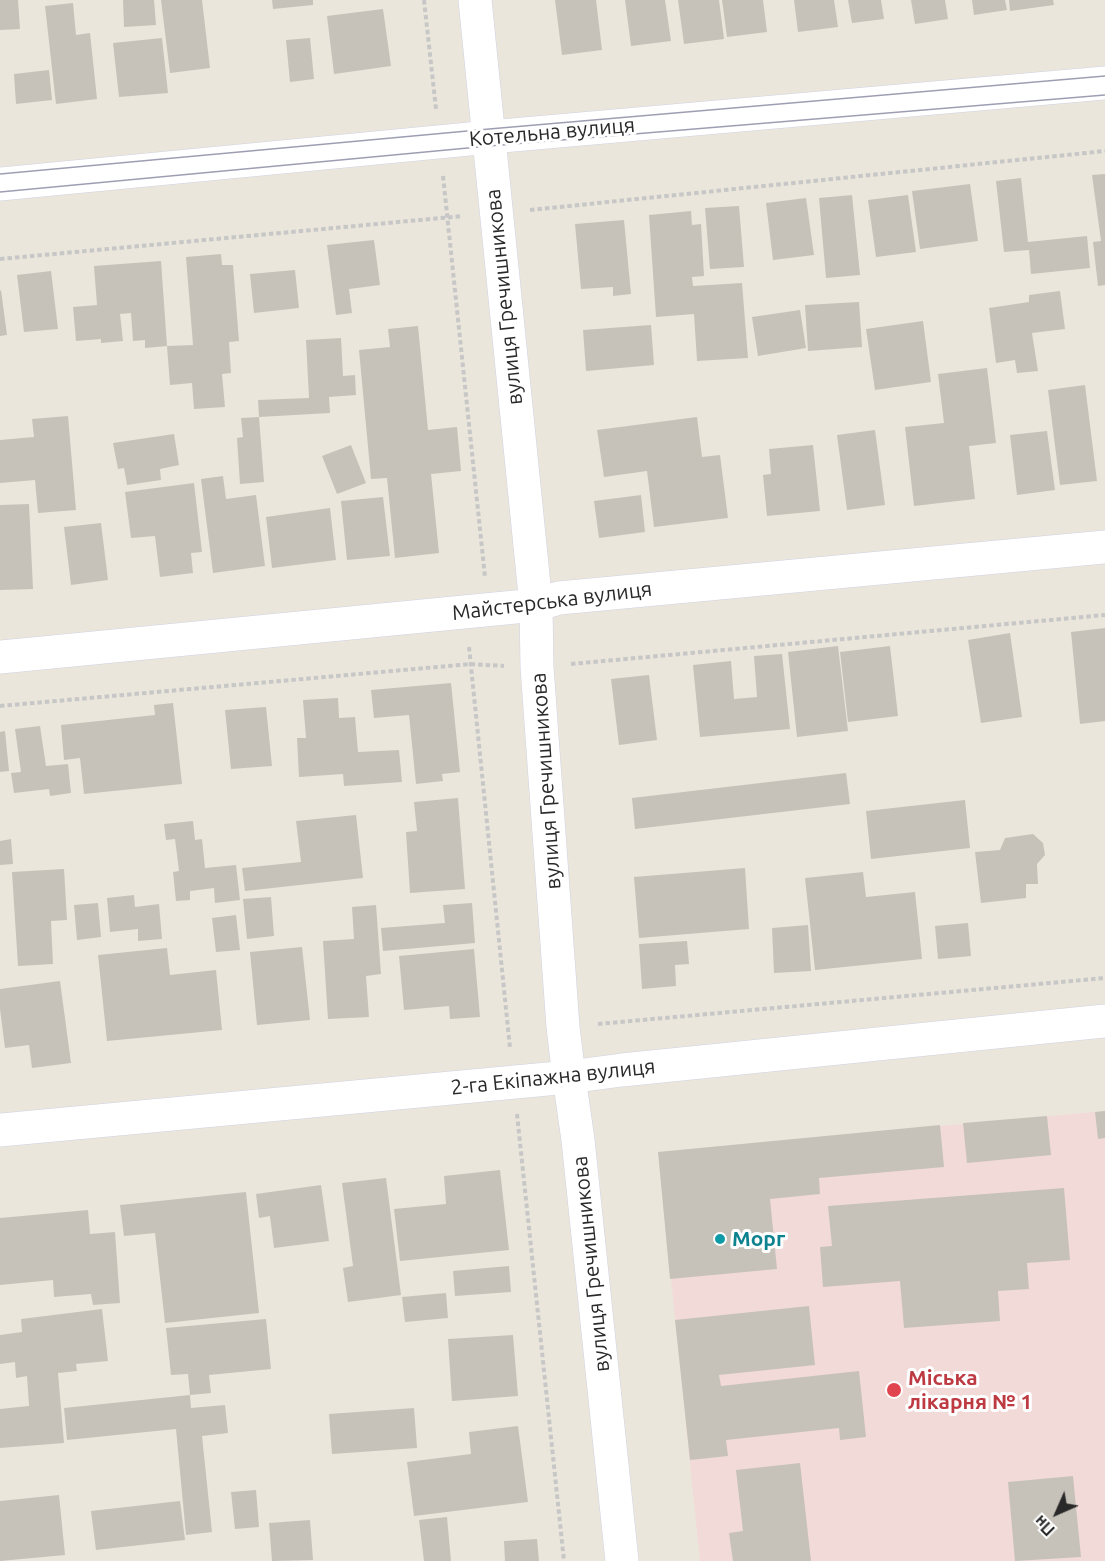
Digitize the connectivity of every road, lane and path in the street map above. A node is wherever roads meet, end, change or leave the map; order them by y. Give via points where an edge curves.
1 (424, 0) edge
2 (475, 0) edge
3 (1105, 83) edge
4 (490, 137) junction
5 (438, 142) junction
6 (1105, 151) edge
7 (0, 184) edge
8 (496, 213) junction
9 (447, 218) junction
10 (0, 259) edge
11 (1105, 547) edge
12 (536, 605) junction
13 (465, 612) junction
14 (0, 657) edge
15 (1105, 978) edge
16 (1105, 1020) edge
17 (596, 1024) dead end
18 (510, 1051) dead end
19 (569, 1077) junction
20 (516, 1112) dead end
21 (0, 1130) edge
22 (564, 1561) edge
23 (622, 1561) edge

1 - 5 path
2 - 4 street, вулиця Гречишникова
3 - 4 street, Котельна вулиця
4 - 5 street, Котельна вулиця
4 - 8 street, вулиця Гречишникова
5 - 7 street, Котельна вулиця
5 - 9 path
6 - 8 path
8 - 9 path
8 - 12 street, вулиця Гречишникова
9 - 10 path
9 - 13 path via 486,588 464,590
11 - 12 street, Майстерська вулиця via 559,598
12 - 13 street, Майстерська вулиця
12 - 19 street, вулиця Гречишникова via 538,679
13 - 14 street, Майстерська вулиця
13 - 18 path
15 - 17 path
16 - 19 street, 2-га Екіпажна вулиця
19 - 21 street, 2-га Екіпажна вулиця
19 - 23 street, вулиця Гречишникова
20 - 22 path

